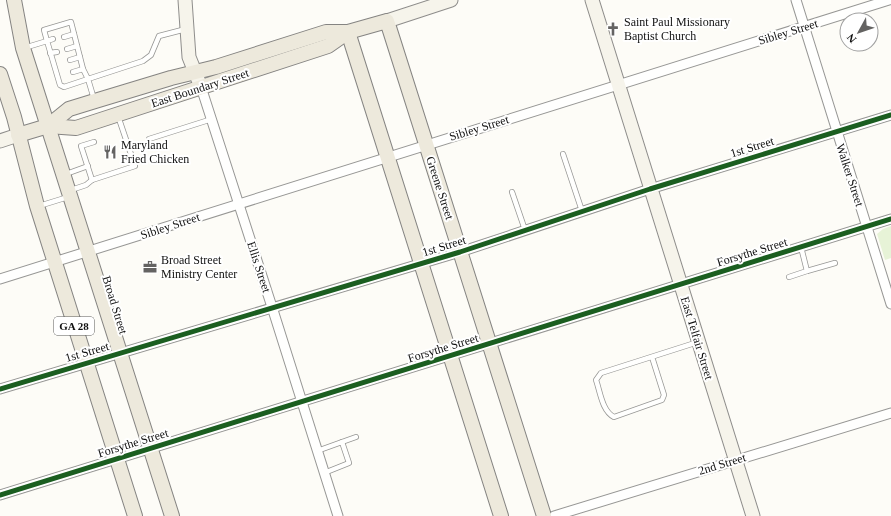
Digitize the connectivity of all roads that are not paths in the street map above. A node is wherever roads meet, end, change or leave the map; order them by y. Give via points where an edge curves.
1 (14, 0) edge
2 (185, 0) edge
3 (451, 0) edge
4 (592, 0) edge
5 (796, 0) edge
6 (889, 0) edge
7 (387, 21) junction
8 (805, 27) junction
9 (186, 29) junction
10 (348, 32) junction
11 (74, 34) junction
12 (64, 37) dead end
13 (53, 39) dead end
14 (47, 42) junction
15 (77, 46) junction
16 (22, 48) junction
17 (67, 49) dead end
18 (57, 52) dead end
19 (50, 53) junction
20 (80, 57) junction
21 (70, 60) dead end
22 (59, 63) dead end
23 (54, 65) junction
24 (83, 69) junction
25 (73, 72) dead end
26 (195, 72) junction
27 (0, 74) edge
28 (63, 75) dead end
29 (57, 76) junction
30 (88, 79) junction
31 (618, 85) junction
32 (200, 87) junction
33 (95, 101) junction
34 (118, 115) junction
35 (891, 115) edge
36 (212, 119) junction
37 (48, 126) junction
38 (836, 132) junction
39 (18, 136) junction
40 (149, 139) dead end
41 (0, 141) edge
42 (94, 142) dead end
43 (426, 145) junction
44 (563, 154) dead end
45 (388, 157) junction
46 (88, 166) junction
47 (64, 174) junction
48 (92, 180) junction
49 (650, 189) junction
50 (512, 192) dead end
51 (70, 193) junction
52 (239, 203) junction
53 (37, 206) junction
54 (582, 211) junction
55 (891, 219) edge
56 (868, 227) junction
57 (525, 230) junction
58 (801, 248) junction
59 (88, 252) junction
60 (460, 252) junction
61 (54, 262) junction
62 (421, 263) junction
63 (835, 263) dead end
64 (808, 271) junction
65 (789, 277) dead end
66 (0, 279) edge
67 (680, 284) junction
68 (891, 304) edge
69 (272, 307) junction
70 (698, 342) junction
71 (489, 344) junction
72 (119, 353) junction
73 (452, 356) junction
74 (652, 357) junction
75 (86, 363) junction
76 (0, 389) edge
77 (302, 401) junction
78 (891, 413) edge
79 (356, 437) dead end
80 (342, 442) junction
81 (150, 448) junction
82 (317, 451) junction
83 (117, 458) junction
84 (735, 461) junction
85 (324, 473) junction
86 (0, 495) edge
87 (135, 516) edge
88 (172, 516) edge
89 (338, 516) edge
90 (502, 516) edge
91 (544, 516) edge
92 (554, 516) edge
93 (753, 516) edge

1 - 16 main road, Broad Street / GA 28
2 - 9 street
3 - 7 street, East Boundary Street
4 - 31 street, East Telfair Street
5 - 8 street, Walker Street
6 - 8 street, Sibley Street
7 - 10 main road, East Boundary Street
7 - 43 main road, Greene Street
8 - 31 street, Sibley Street
8 - 38 street, Walker Street
9 - 26 street via 189,57
9 - 30 lane via 159,36 151,55 144,61
10 - 26 main road, East Boundary Street via 326,32
10 - 32 main road, East Boundary Street via 328,46
10 - 45 main road
11 - 12 lane
11 - 14 lane via 71,22 44,30
11 - 15 lane
13 - 14 lane
14 - 16 lane
14 - 19 lane
15 - 17 lane
15 - 20 lane
16 - 37 main road, Broad Street / GA 28
18 - 19 lane
19 - 23 lane
20 - 21 lane
20 - 24 lane
22 - 23 lane
23 - 29 lane
24 - 25 lane
24 - 30 lane
26 - 32 street
26 - 33 main road, East Boundary Street
27 - 39 main road, GA 28
28 - 29 lane
29 - 30 lane via 60,85 64,87
30 - 33 lane
31 - 43 street, Sibley Street
31 - 49 street, East Telfair Street
32 - 34 main road, East Boundary Street
32 - 36 street, Ellis Street
33 - 37 main road, East Boundary Street via 69,109
34 - 37 main road, East Boundary Street via 76,128
34 - 48 lane via 135,166
35 - 38 street, 1st Street
36 - 40 lane
36 - 52 street, Ellis Street
37 - 39 main road, East Boundary Street
37 - 47 main road, Broad Street / GA 28
38 - 49 street, 1st Street
38 - 56 street, Walker Street
39 - 41 street, East Boundary Street
39 - 53 main road, GA 28
42 - 46 lane via 81,146
43 - 45 street, Sibley Street
43 - 60 main road, Greene Street
44 - 54 lane
45 - 52 street, Sibley Street
45 - 62 main road
46 - 47 lane
46 - 48 lane
47 - 51 main road, Broad Street / GA 28
48 - 51 lane
49 - 54 street, 1st Street
49 - 67 street, East Telfair Street
50 - 57 lane
51 - 53 lane
51 - 59 main road, Broad Street / GA 28
52 - 59 street, Sibley Street
52 - 69 street, Ellis Street
53 - 61 main road, GA 28
54 - 57 street, 1st Street
55 - 56 street, Forsythe Street
56 - 58 street, Forsythe Street
56 - 68 street, Walker Street
57 - 60 street, 1st Street
58 - 64 lane
58 - 67 street, Forsythe Street
59 - 61 street, Sibley Street
59 - 72 main road, Broad Street / GA 28
60 - 62 street, 1st Street
60 - 71 main road, Greene Street
61 - 66 street, Sibley Street
61 - 75 main road, GA 28
62 - 69 street, 1st Street
62 - 73 main road
63 - 64 lane
64 - 65 lane
67 - 70 street, East Telfair Street
67 - 71 street, Forsythe Street
69 - 72 street, 1st Street
69 - 77 street, Ellis Street
70 - 74 lane
70 - 84 street, East Telfair Street
71 - 73 street, Forsythe Street
71 - 91 main road, Greene Street
72 - 75 street, 1st Street
72 - 81 main road, Broad Street / GA 28
73 - 77 street, Forsythe Street
73 - 90 main road
74 - 74 lane via 598,375 596,380 610,415 614,417 662,400 664,395
75 - 76 street, 1st Street
75 - 83 main road, GA 28
77 - 81 street, Forsythe Street
77 - 82 street, Ellis Street
78 - 84 street, 2nd Street
79 - 80 lane
80 - 82 lane
80 - 85 lane via 349,464
81 - 83 street, Forsythe Street
81 - 88 main road, Broad Street / GA 28
82 - 85 street, Ellis Street
83 - 86 street, Forsythe Street
83 - 87 main road, GA 28
84 - 92 street, 2nd Street
84 - 93 street, East Telfair Street
85 - 89 street, Ellis Street

